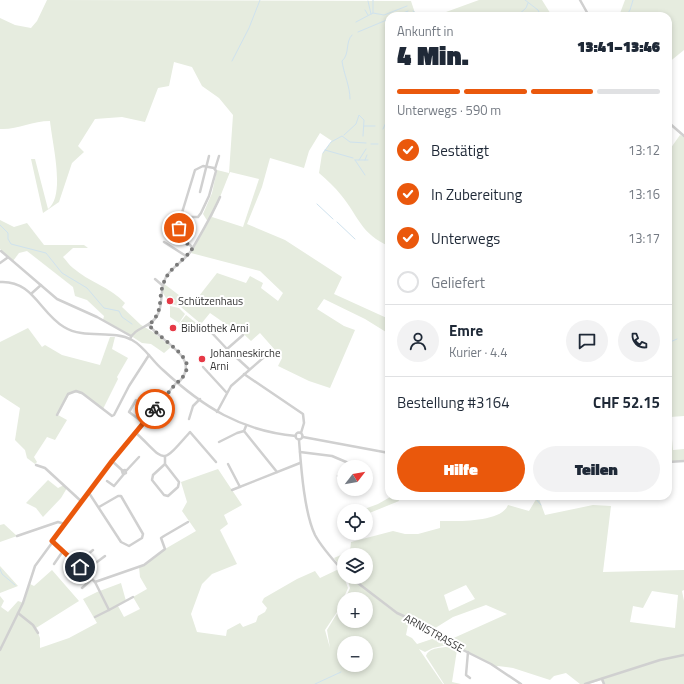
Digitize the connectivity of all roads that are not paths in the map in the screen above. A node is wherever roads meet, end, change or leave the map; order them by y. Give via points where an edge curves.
1 (580, 0) edge
2 (587, 12) edge
3 (672, 126) edge
4 (684, 136) edge
5 (209, 156) dead end
6 (219, 156) dead end
7 (207, 166) junction
8 (215, 169) junction
9 (200, 192) dead end
10 (220, 197) dead end
11 (182, 219) junction
12 (164, 242) dead end
13 (192, 247) junction
14 (1, 251) dead end
15 (186, 256) junction
16 (7, 258) junction
17 (0, 262) edge
18 (154, 279) dead end
19 (0, 282) edge
20 (40, 285) junction
21 (162, 285) junction
22 (32, 293) junction
23 (149, 325) junction
24 (211, 332) dead end
25 (243, 335) dead end
26 (131, 336) junction
27 (130, 339) junction
28 (227, 349) junction
29 (270, 351) dead end
30 (149, 355) junction
31 (203, 367) dead end
32 (249, 369) junction
33 (244, 374) junction
34 (178, 382) junction
35 (226, 392) junction
36 (200, 399) junction
37 (136, 400) dead end
38 (217, 412) junction
39 (57, 415) dead end
40 (189, 419) dead end
41 (144, 423) junction
42 (246, 426) junction
43 (244, 431) junction
44 (135, 432) junction
45 (301, 433) junction
46 (296, 436) junction
47 (303, 437) junction
48 (299, 440) junction
49 (219, 442) dead end
50 (300, 452) junction
51 (385, 452) edge
52 (140, 457) dead end
53 (165, 457) junction
54 (343, 460) edge
55 (112, 461) junction
56 (684, 461) edge
57 (216, 462) dead end
58 (672, 462) edge
59 (300, 463) junction
60 (165, 464) junction
61 (228, 464) dead end
62 (36, 465) dead end
63 (124, 472) junction
64 (277, 472) junction
65 (107, 481) dead end
66 (240, 487) junction
67 (232, 490) dead end
68 (89, 493) junction
69 (82, 502) junction
70 (99, 506) junction
71 (188, 522) dead end
72 (65, 524) junction
73 (17, 536) dead end
74 (52, 541) junction
75 (93, 550) dead end
76 (63, 551) junction
77 (105, 556) dead end
78 (337, 563) edge
79 (54, 564) dead end
80 (76, 564) junction
81 (80, 567) junction
82 (85, 572) junction
83 (72, 575) dead end
84 (92, 579) junction
85 (95, 582) junction
86 (359, 584) edge
87 (82, 588) dead end
88 (133, 597) dead end
89 (109, 610) junction
90 (18, 613) junction
91 (95, 617) dead end
92 (38, 633) dead end
93 (0, 650) edge
94 (468, 652) junction
95 (684, 655) edge
96 (470, 678) dead end
97 (602, 679) junction
98 (520, 684) edge
99 (585, 684) edge
100 (604, 684) edge

1 - 2 street
3 - 4 street
5 - 7 street
6 - 8 street
7 - 8 street
7 - 9 street
7 - 11 street via 194,171
8 - 11 street via 209,196 200,215
10 - 13 street
11 - 13 street via 179,234
12 - 15 street
13 - 15 street
14 - 16 street
15 - 21 street via 172,268
16 - 17 street
16 - 20 street
18 - 21 street
19 - 22 street via 15,283
20 - 22 street
20 - 26 street via 57,299 90,313
21 - 23 street via 159,312
22 - 27 street via 55,320 70,330 83,334
23 - 26 street
23 - 34 street via 186,361 187,368
24 - 28 street
25 - 28 street
26 - 27 street
27 - 30 street
28 - 32 street
29 - 32 street
30 - 34 street
30 - 39 street via 114,415 76,391 68,394
31 - 35 street
32 - 33 street
33 - 35 street
33 - 45 street via 300,412 304,417
34 - 36 street
34 - 41 street
35 - 38 street
36 - 38 street
36 - 40 street via 193,406
37 - 41 street via 129,412
38 - 42 street
41 - 44 street
42 - 43 street
42 - 46 street via 270,433
43 - 49 street
43 - 64 street
44 - 53 street via 156,454
44 - 55 street
45 - 46 street
45 - 47 street
46 - 48 street
47 - 48 street
47 - 51 street
48 - 50 street
50 - 54 street
50 - 59 street
52 - 63 street
53 - 57 street via 170,455 190,432
53 - 60 street
55 - 63 street
55 - 68 street
56 - 58 street
59 - 64 street
59 - 78 street via 312,528
60 - 60 street via 153,475 152,480 164,495 168,496 180,484
61 - 66 street
62 - 69 street via 45,468
63 - 65 street via 114,486
64 - 66 street
66 - 67 street
68 - 69 street
68 - 70 street
69 - 72 street
70 - 70 street via 121,542 129,546 142,537 120,496
71 - 85 street via 162,538 165,549 148,563
72 - 73 street via 58,522
72 - 74 street
74 - 76 street
74 - 90 street via 33,569
75 - 80 street
76 - 79 street
76 - 80 street
77 - 82 street
80 - 81 street
81 - 82 street
81 - 83 street
82 - 84 street
84 - 85 street
84 - 87 street
85 - 89 street
86 - 94 street, ARNISTRASSE via 397,613
88 - 89 street
89 - 91 street
90 - 92 street via 33,625
90 - 93 street
94 - 96 street via 466,675
94 - 98 street, ARNISTRASSE
95 - 97 street
97 - 99 street
97 - 100 street

